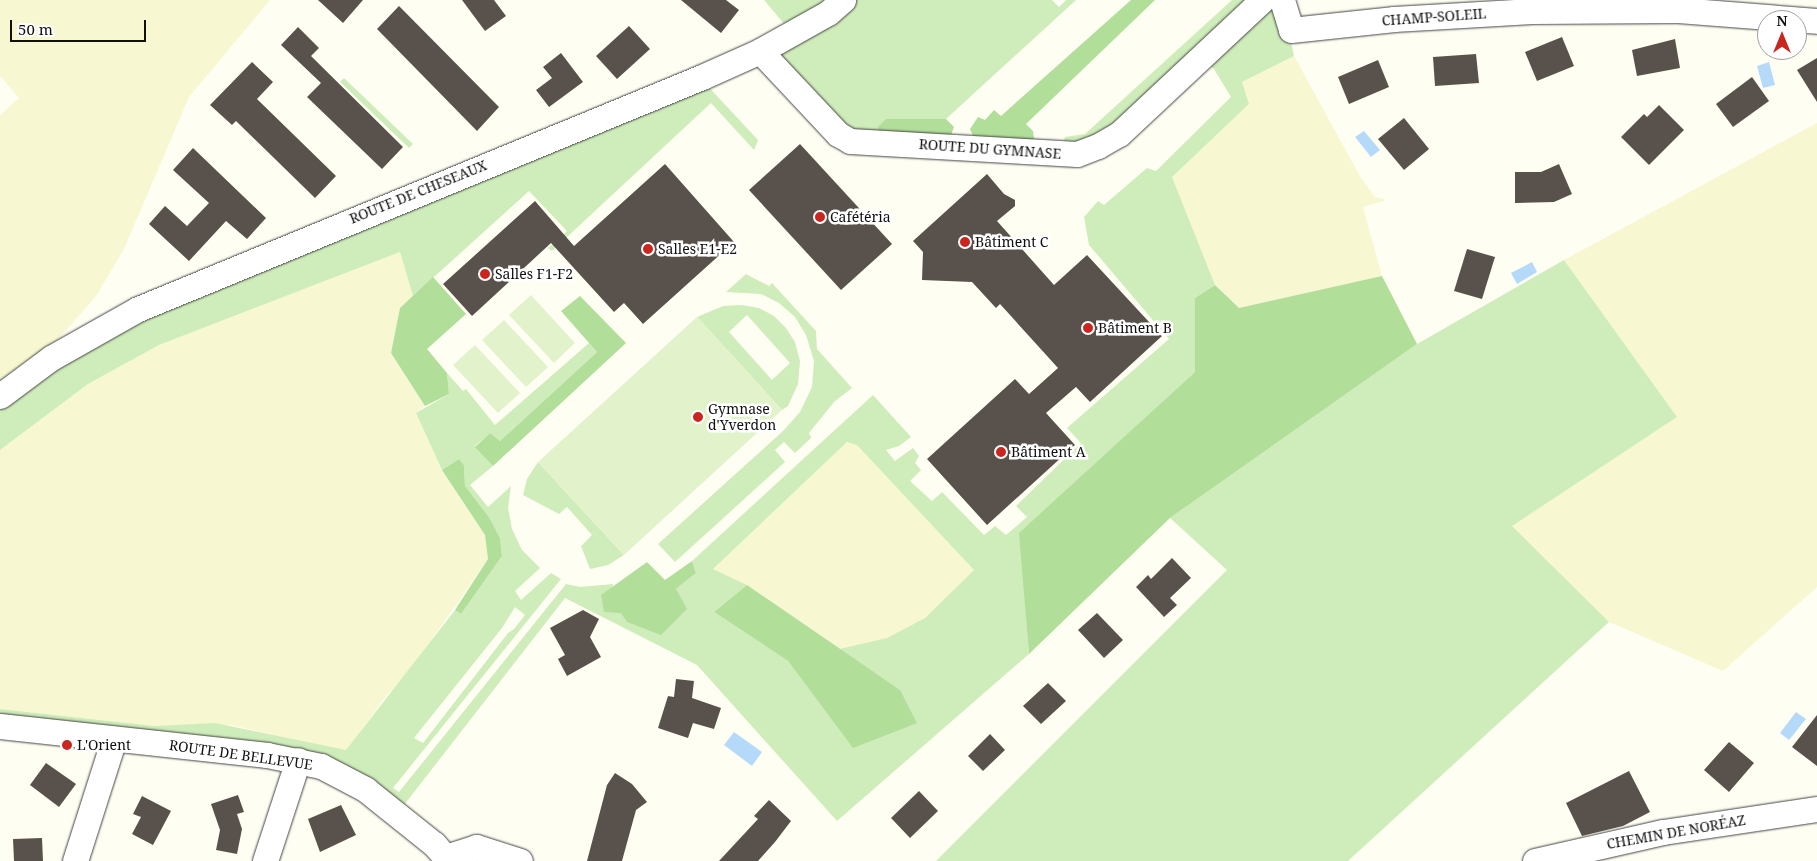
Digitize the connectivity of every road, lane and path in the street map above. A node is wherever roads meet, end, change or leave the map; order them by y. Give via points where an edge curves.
1 (843, 0) edge
2 (1262, 0) edge
3 (1282, 0) edge
4 (1817, 21) edge
5 (760, 51) junction
6 (0, 396) edge
7 (0, 726) edge
8 (114, 739) junction
9 (298, 760) junction
10 (1817, 809) edge
11 (448, 859) edge
12 (76, 861) edge
13 (265, 861) edge
14 (520, 861) edge
15 (1535, 861) edge

1 - 5 street, ROUTE DE CHESEAUX
2 - 5 street, ROUTE DU GYMNASE via 1119,134 1077,154 850,141 838,134
3 - 4 street, CHAMP-SOLEIL via 1292,30 1394,19 1532,11 1678,10
5 - 6 street, ROUTE DE CHESEAUX via 138,309 52,358
7 - 8 street, ROUTE DE BELLEVUE
8 - 9 street, ROUTE DE BELLEVUE
8 - 12 street
9 - 11 street, ROUTE DE BELLEVUE via 321,766 365,788
9 - 13 street
10 - 15 street, CHEMIN DE NORÉAZ via 1663,832
11 - 14 street via 476,847

